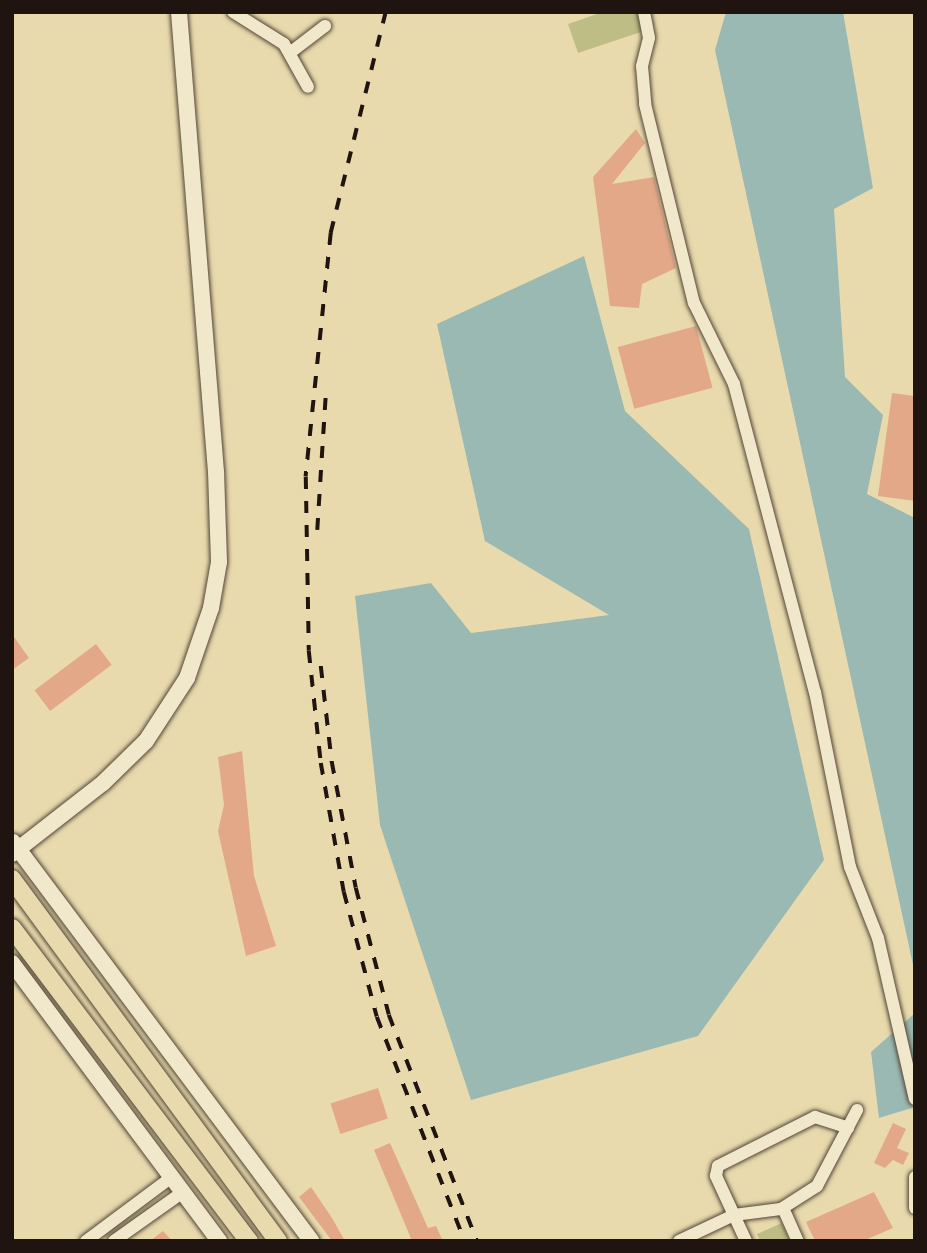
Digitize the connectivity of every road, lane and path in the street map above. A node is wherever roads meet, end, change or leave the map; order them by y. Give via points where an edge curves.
1 (179, 12) edge
2 (233, 12) edge
3 (644, 12) edge
4 (325, 26) dead end
5 (291, 52) junction
6 (309, 87) dead end
7 (14, 848) edge
8 (12, 879) edge
9 (12, 928) edge
10 (12, 963) edge
11 (915, 1099) edge
12 (857, 1110) dead end
13 (848, 1128) junction
14 (173, 1177) junction
15 (915, 1177) edge
16 (184, 1192) junction
17 (783, 1208) junction
18 (915, 1208) edge
19 (734, 1214) junction
20 (86, 1241) edge
21 (114, 1241) edge
22 (219, 1241) edge
23 (249, 1241) edge
24 (278, 1241) edge
25 (311, 1241) edge
26 (679, 1241) edge
27 (746, 1241) edge
28 (798, 1241) edge

1 - 7 street via 216,472 219,562 211,608 200,649 166,716 103,783
2 - 5 street
3 - 11 street via 649,38 642,66 645,104 694,303 734,384 815,692 850,867 878,938
4 - 5 street
5 - 6 street
7 - 25 street
8 - 24 main road
9 - 23 main road
10 - 14 street
12 - 13 street
13 - 17 street via 823,1182
13 - 19 street via 815,1117 721,1163 716,1175
14 - 16 street
14 - 20 street
15 - 18 street
16 - 21 street
16 - 22 street
17 - 19 street
17 - 28 street
19 - 26 street
19 - 27 street

